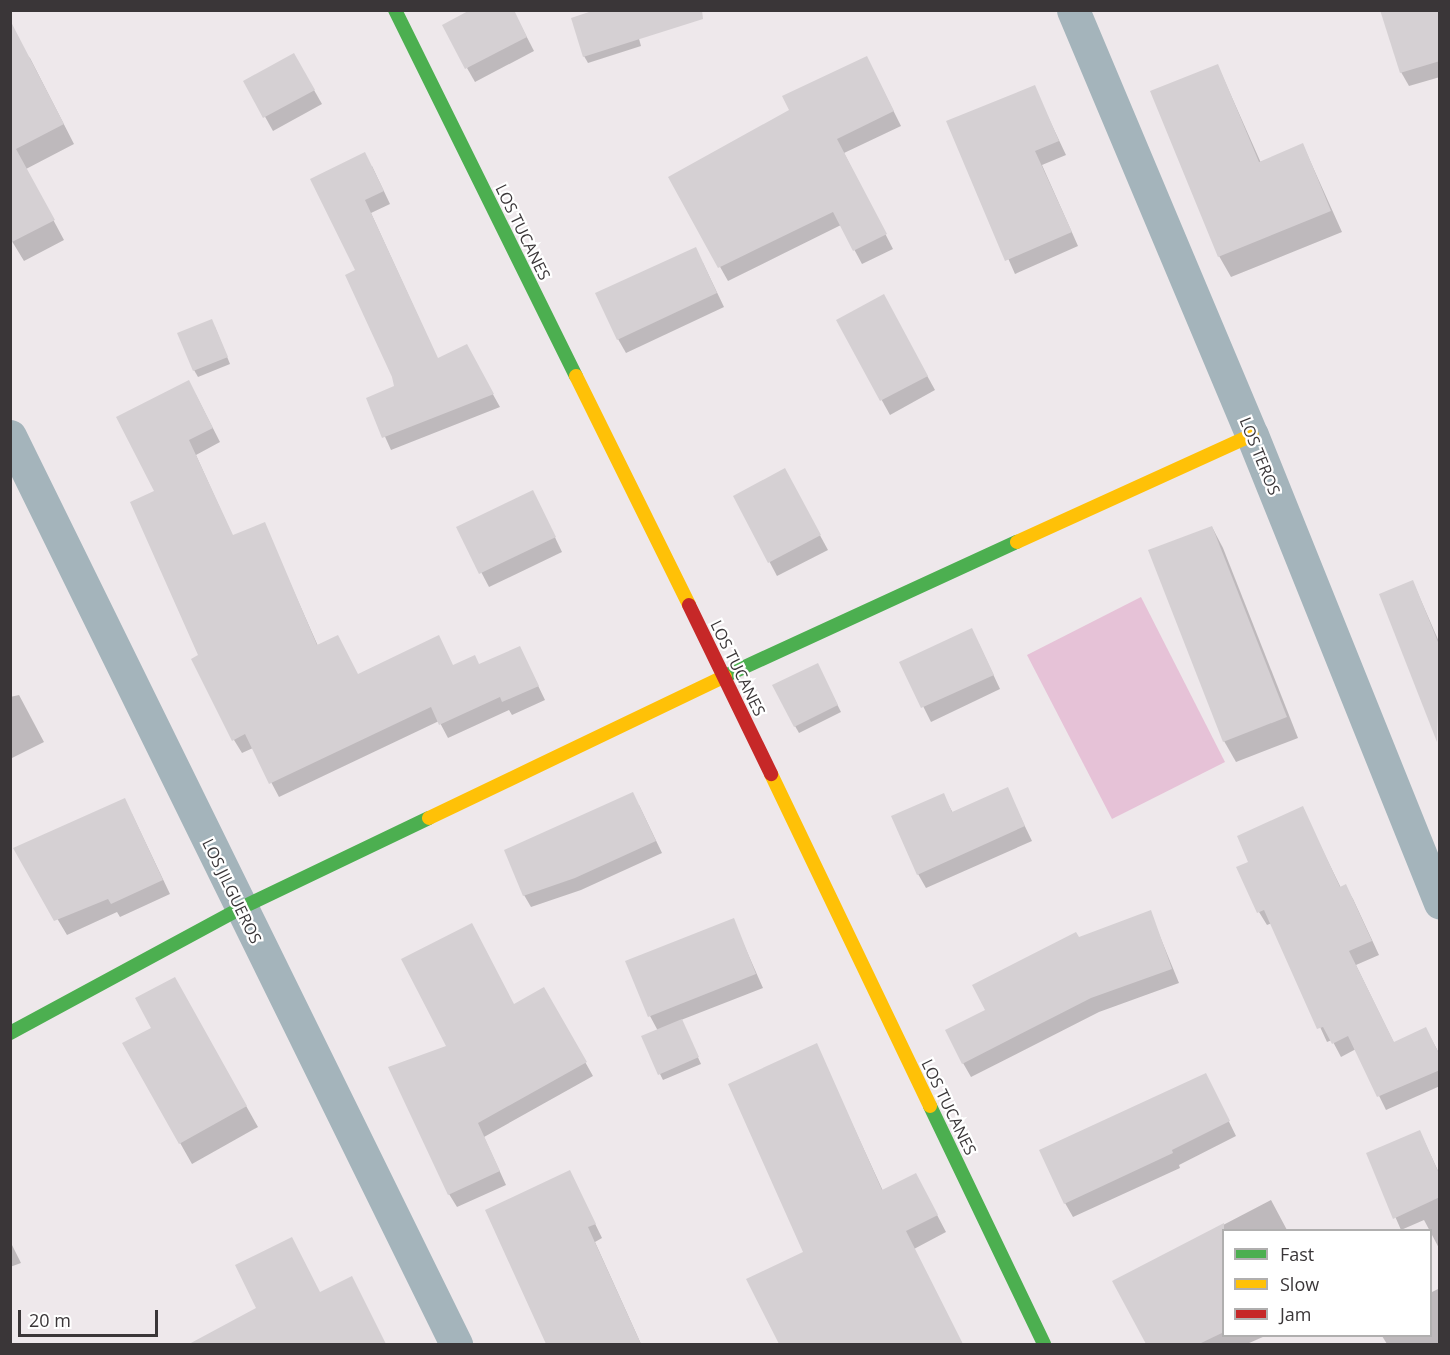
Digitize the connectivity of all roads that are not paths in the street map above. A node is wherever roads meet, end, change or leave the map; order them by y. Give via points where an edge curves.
1 (395, 10) edge
2 (1073, 10) edge
3 (1251, 435) junction
4 (10, 436) edge
5 (724, 676) junction
6 (1440, 903) edge
7 (241, 909) junction
8 (10, 1033) edge
9 (456, 1344) edge
10 (1044, 1344) edge

1 - 5 street, LOS TUCANES
2 - 3 street, LOS TEROS
3 - 5 street
3 - 6 street, LOS TEROS
4 - 7 street, LOS JILGUEROS
5 - 7 street
5 - 10 street, LOS TUCANES
7 - 8 street
7 - 9 street, LOS JILGUEROS

